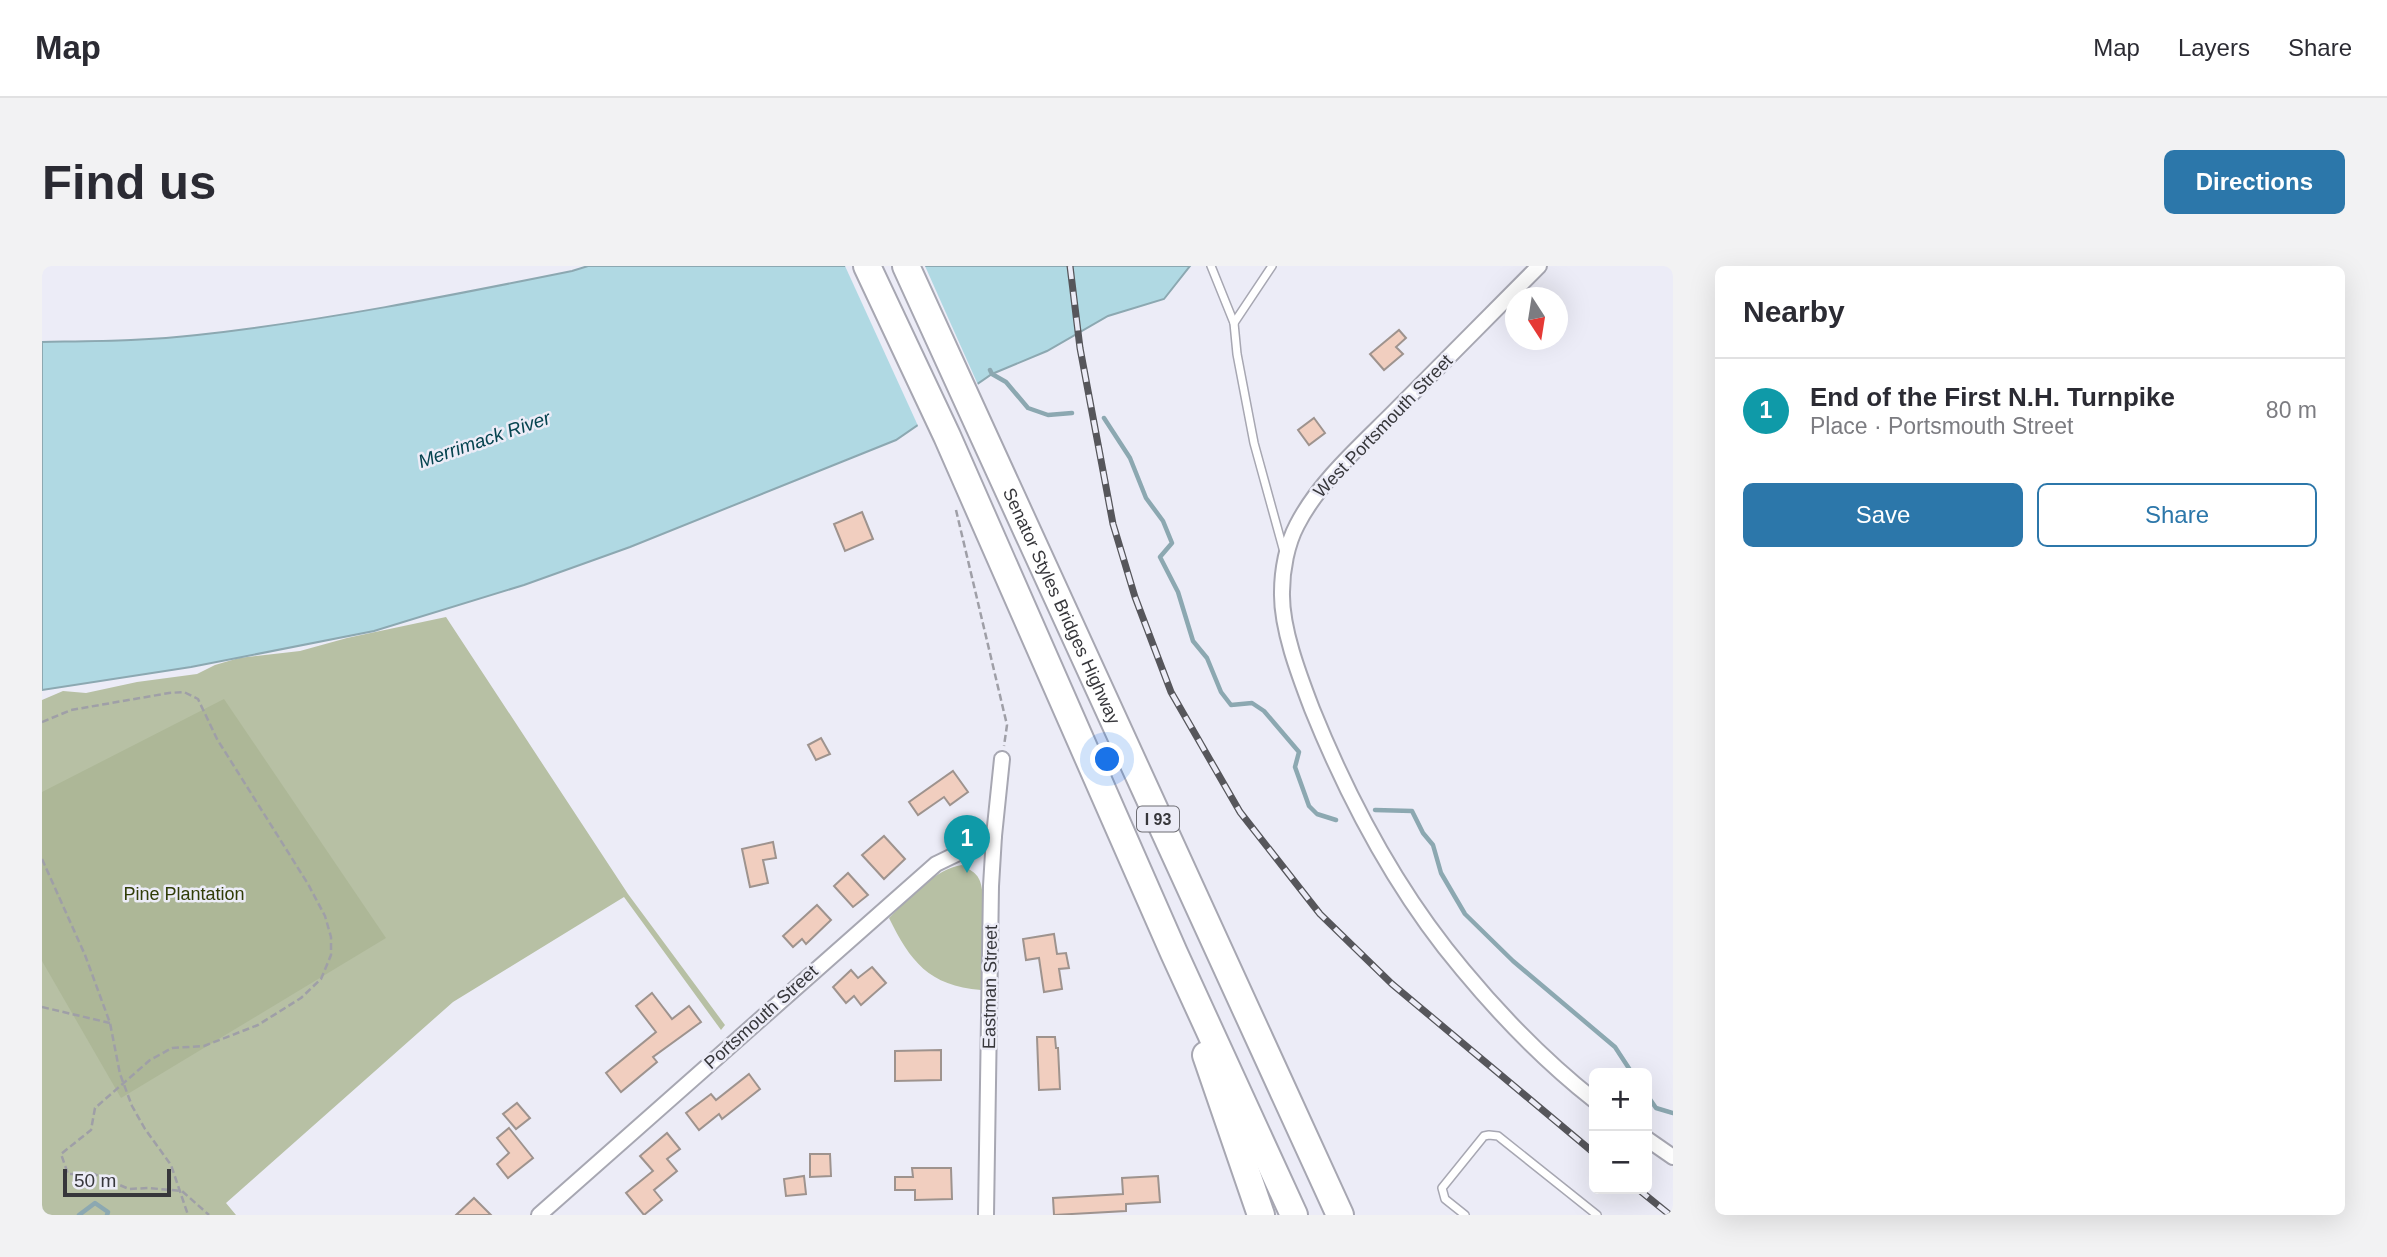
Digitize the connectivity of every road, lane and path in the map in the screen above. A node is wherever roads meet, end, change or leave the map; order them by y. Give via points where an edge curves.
1 (867, 266) edge
2 (906, 266) edge
3 (1211, 266) edge
4 (1272, 266) edge
5 (1539, 266) edge
6 (1234, 323) junction
7 (952, 502) dead end
8 (1286, 559) junction
9 (42, 722) edge
10 (1002, 759) joint
11 (994, 836) junction
12 (42, 859) edge
13 (1174, 953) junction
14 (42, 1007) edge
15 (110, 1023) junction
16 (123, 1084) junction
17 (1589, 1096) edge
18 (1652, 1142) edge
19 (1673, 1157) edge
20 (182, 1191) junction
21 (188, 1215) edge
22 (209, 1215) edge
23 (539, 1215) edge
24 (986, 1215) edge
25 (1261, 1215) edge
26 (1294, 1215) edge
27 (1340, 1215) edge
28 (1465, 1215) edge
29 (1597, 1215) edge

1 - 13 highway, I 93 via 947,436
2 - 27 highway, Senator Styles Bridges Highway / I 93
3 - 6 lane
4 - 6 lane
5 - 8 street, West Portsmouth Street via 1313,498 1295,527
6 - 8 lane via 1255,443
7 - 10 path via 1007,725
8 - 17 street, West Portsmouth Street via 1283,609 1294,659 1330,754 1375,845 1462,969 1530,1044
9 - 16 path via 71,710 169,693 184,692 198,699 217,739 308,884 331,936 331,955 321,979 301,998 258,1026 204,1046 172,1048
10 - 11 street, Eastman Street
11 - 23 street, Portsmouth Street via 936,864
11 - 24 street, Eastman Street
12 - 15 path
13 - 25 highway
13 - 26 highway, I 93
14 - 15 path
15 - 16 path
16 - 20 path
16 - 20 path via 95,1108 91,1130 61,1154 68,1174 94,1174 129,1189
18 - 19 street
20 - 21 path
20 - 22 path
28 - 29 lane via 1445,1199 1442,1188 1489,1135 1498,1136

